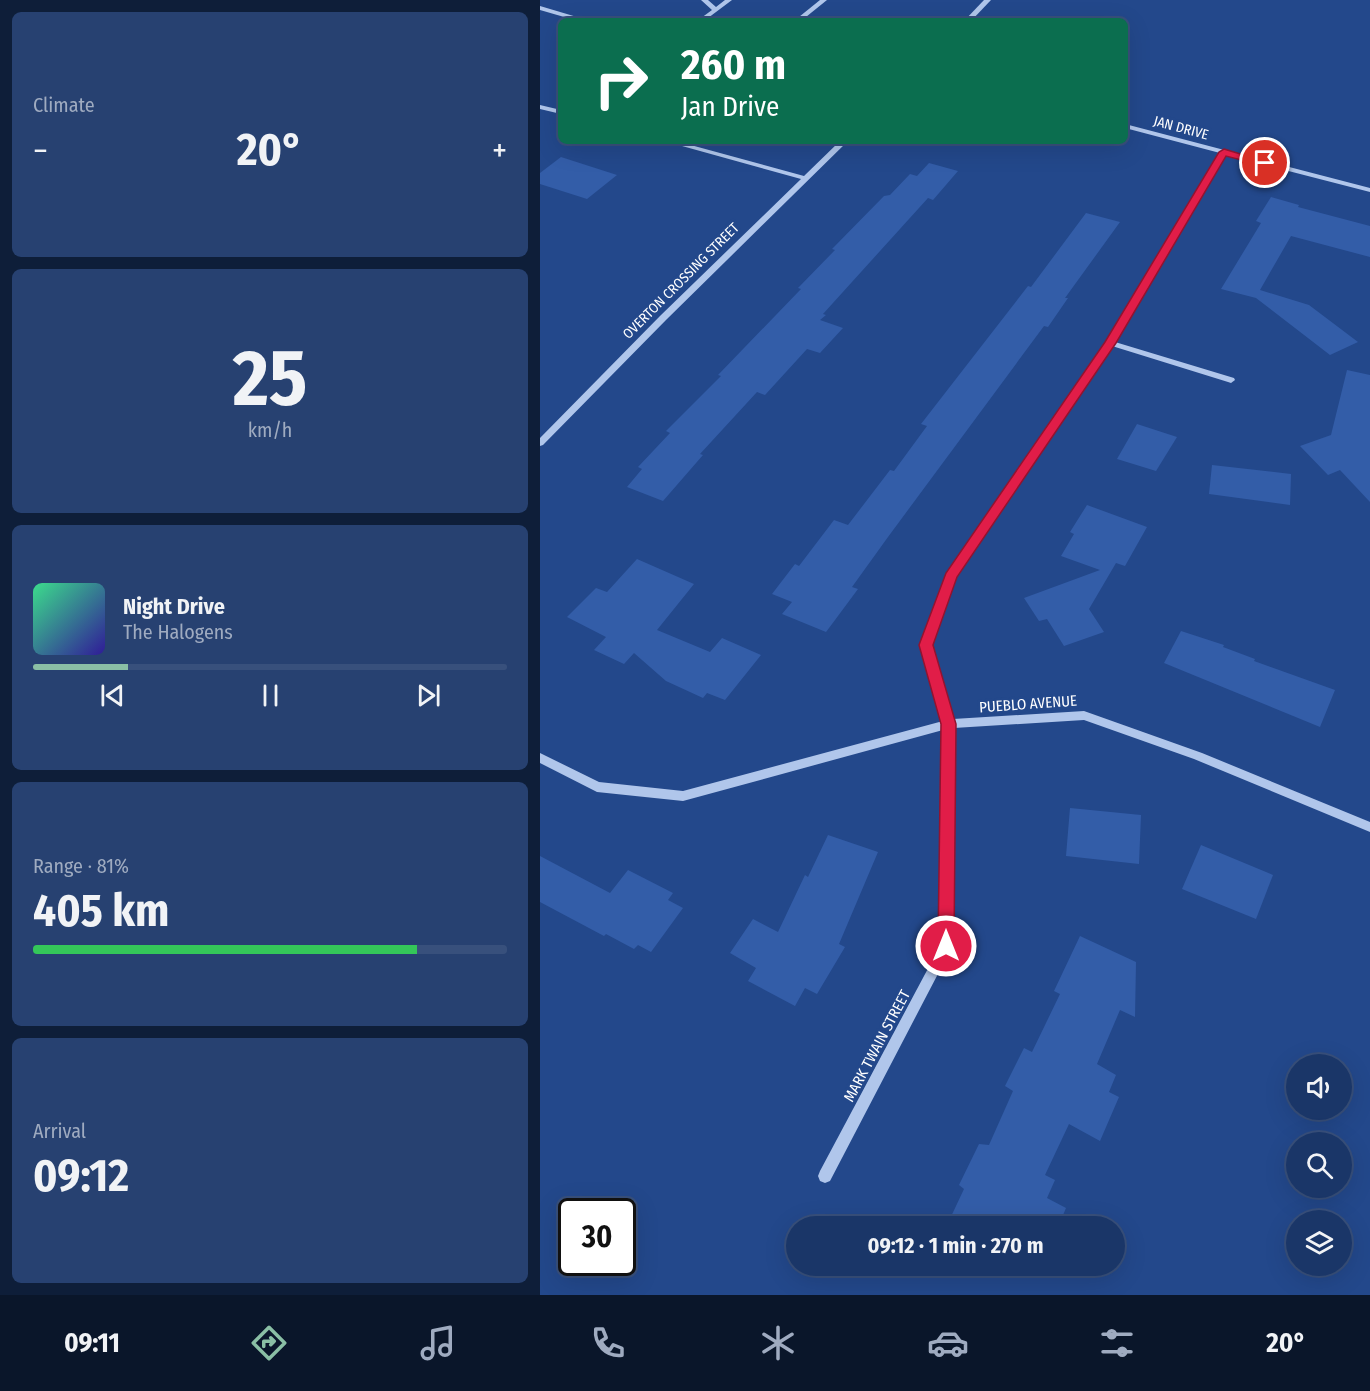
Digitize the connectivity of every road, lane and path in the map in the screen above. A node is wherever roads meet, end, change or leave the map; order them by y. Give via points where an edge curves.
1 (704, 0) edge
2 (729, 0) edge
3 (824, 0) edge
4 (988, 0) edge
5 (540, 8) edge
6 (716, 10) junction
7 (575, 18) edge
8 (704, 18) edge
9 (801, 18) edge
10 (970, 18) edge
11 (540, 106) edge
12 (558, 111) edge
13 (1128, 127) edge
14 (679, 144) edge
15 (841, 144) edge
16 (1224, 152) junction
17 (806, 178) junction
18 (1370, 190) edge
19 (1110, 343) junction
20 (1231, 380) dead end
21 (540, 443) edge
22 (949, 724) junction
23 (540, 758) edge
24 (1370, 827) edge
25 (825, 1176) dead end

1 - 6 street
2 - 6 street
3 - 9 street
4 - 10 street
5 - 7 street
6 - 8 street
11 - 12 street
13 - 16 street, JAN DRIVE
14 - 17 street
15 - 17 street, OVERTON CROSSING STREET
16 - 18 street, JAN DRIVE
16 - 19 street, MARK TWAIN STREET
17 - 21 street, OVERTON CROSSING STREET
19 - 20 street
19 - 22 street, MARK TWAIN STREET via 951,576 926,645
22 - 23 street, PUEBLO AVENUE via 683,796 597,787
22 - 24 street, PUEBLO AVENUE via 1084,715 1198,756
22 - 25 street, MARK TWAIN STREET via 946,946

